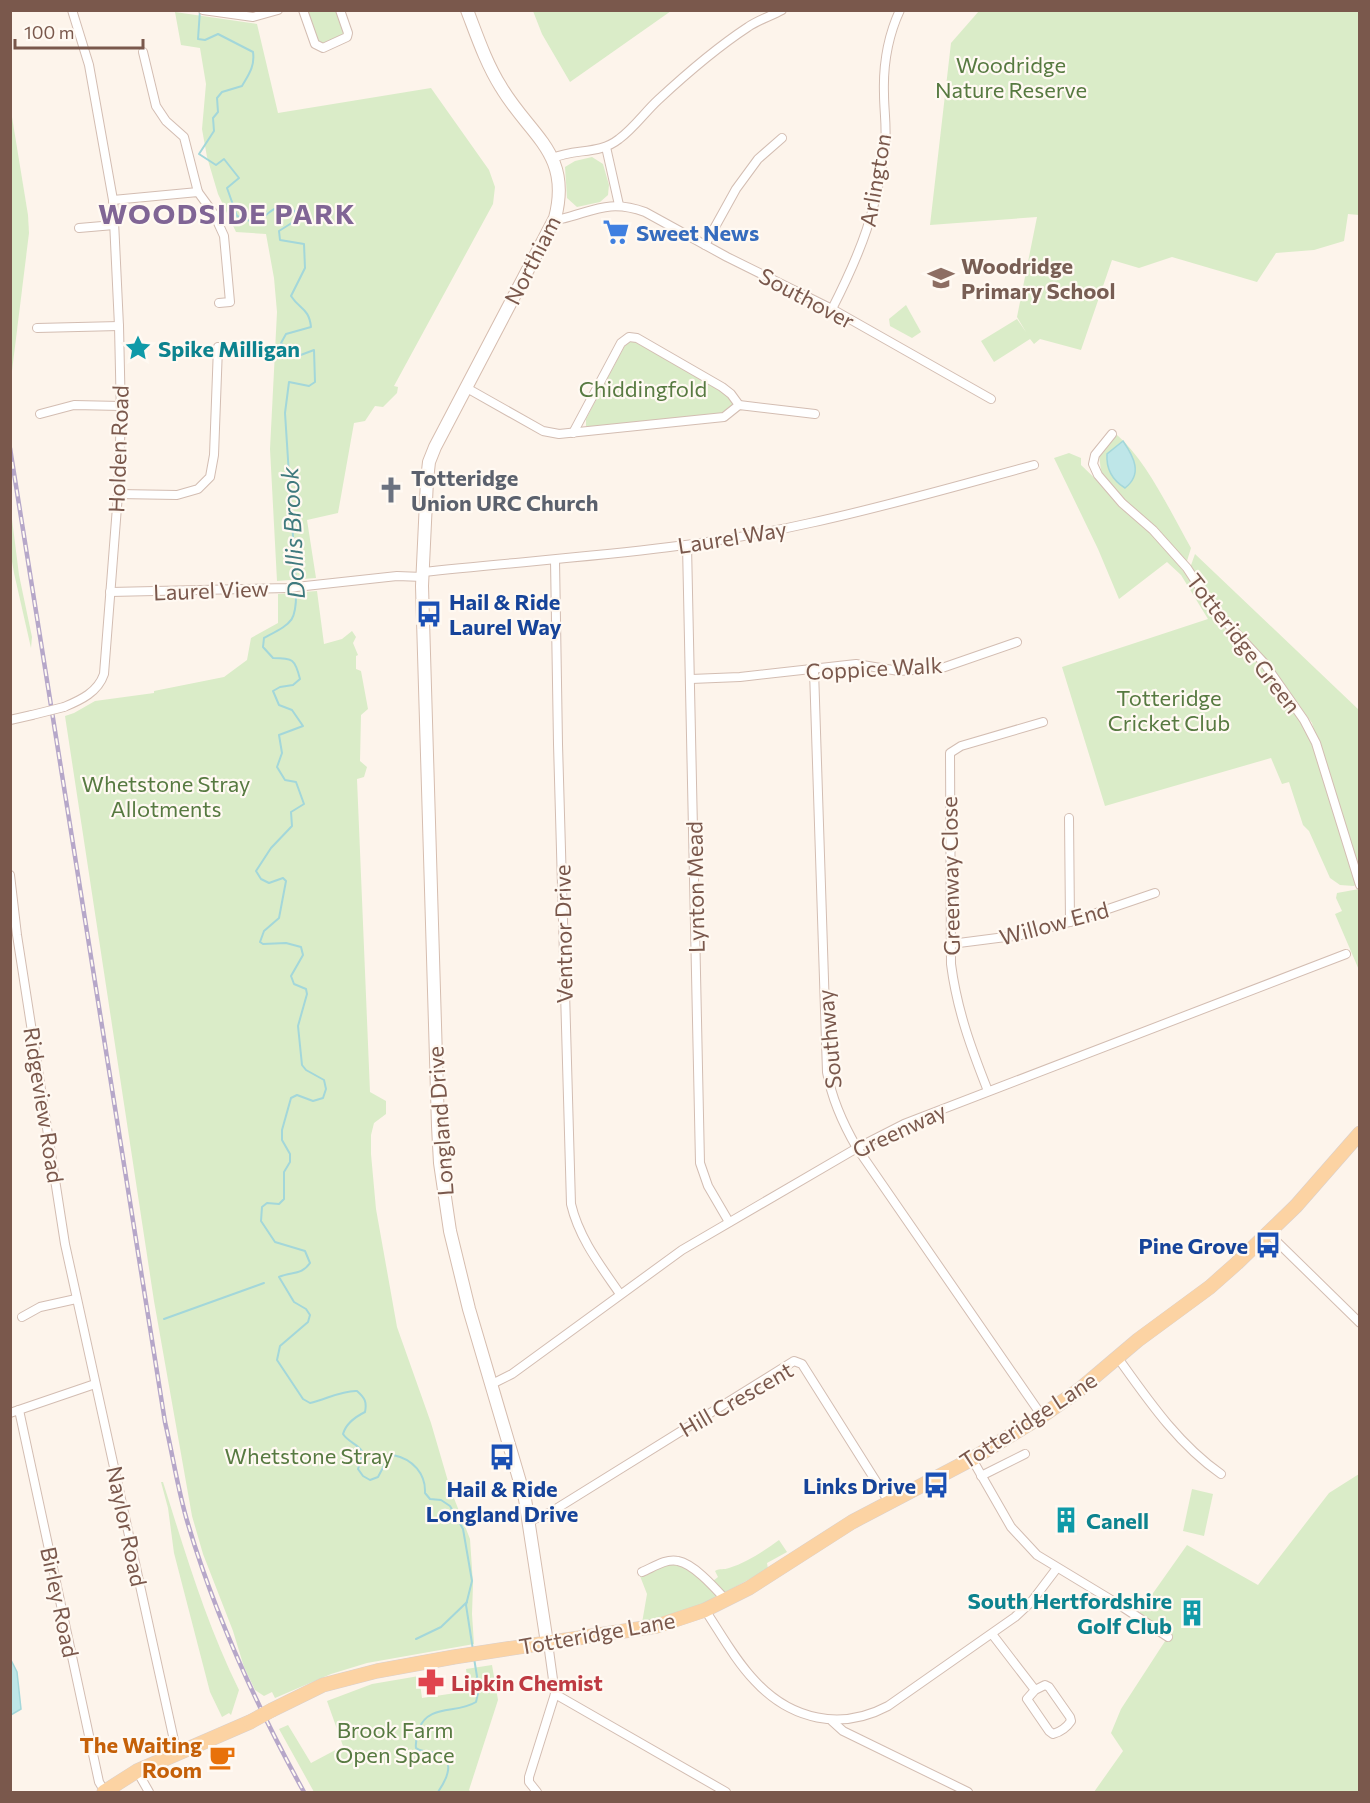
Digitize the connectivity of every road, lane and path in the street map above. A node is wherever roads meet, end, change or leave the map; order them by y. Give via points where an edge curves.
1 (72, 10) edge
2 (278, 10) edge
3 (303, 10) edge
4 (340, 10) edge
5 (466, 10) edge
6 (782, 10) edge
7 (900, 10) edge
8 (207, 11) edge
9 (143, 52) dead end
10 (782, 138) dead end
11 (606, 147) junction
12 (553, 158) junction
13 (198, 192) junction
14 (113, 200) junction
15 (619, 205) junction
16 (555, 218) junction
17 (114, 225) junction
18 (79, 228) dead end
19 (705, 245) junction
20 (219, 303) dead end
21 (832, 309) junction
22 (119, 326) junction
23 (37, 328) dead end
24 (218, 347) dead end
25 (465, 387) junction
26 (991, 399) dead end
27 (739, 405) junction
28 (121, 406) junction
29 (40, 414) dead end
30 (815, 414) dead end
31 (573, 433) junction
32 (1112, 434) dead end
33 (1034, 465) dead end
34 (118, 494) junction
35 (687, 545) junction
36 (555, 560) junction
37 (422, 578) junction
38 (312, 586) joint
39 (110, 592) junction
40 (1017, 642) dead end
41 (814, 670) junction
42 (691, 679) junction
43 (10, 720) edge
44 (1043, 723) dead end
45 (1069, 818) dead end
46 (10, 875) edge
47 (1359, 885) edge
48 (1155, 893) dead end
49 (1070, 922) junction
50 (14, 936) edge
51 (951, 944) junction
52 (1346, 954) dead end
53 (988, 1091) junction
54 (1359, 1133) edge
55 (857, 1148) junction
56 (729, 1222) junction
57 (1268, 1233) junction
58 (620, 1294) junction
59 (76, 1299) junction
60 (22, 1317) dead end
61 (1358, 1319) edge
62 (1118, 1358) junction
63 (95, 1384) junction
64 (492, 1384) junction
65 (15, 1412) edge
66 (1042, 1416) junction
67 (1025, 1454) dead end
68 (972, 1459) junction
69 (1221, 1474) dead end
70 (981, 1476) junction
71 (888, 1502) junction
72 (530, 1521) junction
73 (1057, 1568) junction
74 (642, 1572) dead end
75 (726, 1600) junction
76 (705, 1610) junction
77 (992, 1634) junction
78 (1168, 1637) dead end
79 (548, 1643) junction
80 (1035, 1690) junction
81 (555, 1694) junction
82 (832, 1721) junction
83 (177, 1754) junction
84 (137, 1771) junction
85 (104, 1792) edge
86 (149, 1792) edge
87 (537, 1792) edge
88 (726, 1792) edge
89 (968, 1792) edge

1 - 14 street, Holden Road via 89,64
2 - 8 street via 252,17
3 - 4 street via 315,44 323,48 347,37
5 - 12 street via 501,87
6 - 11 street via 750,25 694,68
7 - 21 street, Arlington via 885,53 885,142 877,198 861,249
9 - 13 street via 156,106 184,137
10 - 19 street via 758,159 736,189
11 - 12 street
11 - 15 street
12 - 16 street, Northiam via 560,193
13 - 14 street
13 - 20 street via 224,236 230,302
14 - 17 street, Holden Road
15 - 16 street, Southover
15 - 19 street, Southover via 645,212
16 - 25 street, Northiam
17 - 18 street
17 - 22 street, Holden Road
19 - 21 street, Southover
21 - 26 street, Southover
22 - 23 street
22 - 28 street, Holden Road
24 - 34 street via 210,477 198,489 177,495
25 - 31 street via 543,431
25 - 37 street, Northiam via 429,462
27 - 30 street
27 - 31 street via 724,417
27 - 31 street via 722,387 637,338 629,338 621,343
28 - 29 street via 74,405
28 - 34 street, Holden Road
32 - 47 street, Totteridge Green via 1095,455 1093,464 1098,475 1187,568 1213,608 1264,663 1304,720 1316,742
33 - 35 street, Laurel Way via 810,524
34 - 39 street, Holden Road
35 - 36 street, Laurel Way
35 - 42 street, Lynton Mead
36 - 37 street, Laurel Way
36 - 58 street, Ventnor Drive via 571,1204 584,1241
37 - 38 street, Laurel Way via 397,576
37 - 64 street, Longland Drive via 440,1162 456,1259
38 - 39 street, Laurel View
39 - 43 street, Holden Road, bridge via 101,681 88,695 64,707
40 - 41 street, Coppice Walk via 942,668 899,671 856,664
41 - 42 street, Coppice Walk
41 - 55 street, Southway via 827,1072 842,1121
42 - 56 street, Lynton Mead via 700,1163
44 - 51 street, Greenway Close via 955,748 950,753
45 - 49 street
46 - 50 street, Ridgeview Road
48 - 49 street, Willow End
49 - 51 street, Willow End via 1021,935
50 - 59 street, Ridgeview Road
51 - 53 street, Greenway Close via 956,998
52 - 53 street, Greenway
53 - 55 street, Greenway via 904,1124
54 - 57 main road, Totteridge Lane
55 - 56 street, Greenway
55 - 66 street, Southway
56 - 58 street, Greenway
57 - 61 street
57 - 62 main road, Totteridge Lane via 1210,1287
58 - 64 street, Greenway via 512,1374
59 - 60 street via 40,1307
59 - 63 street, Naylor Road
62 - 66 main road, Totteridge Lane
62 - 69 street, Totteridge Lane via 1178,1437
63 - 65 street
63 - 83 street, Naylor Road
64 - 72 street, Longland Drive
65 - 85 street, Birley Road
66 - 68 main road, Totteridge Lane
67 - 70 street
68 - 70 street
68 - 71 main road, Totteridge Lane
70 - 73 street via 1019,1537
71 - 72 street, Hill Crescent via 802,1364 794,1361 552,1512
71 - 75 main road, Totteridge Lane
72 - 79 street, Longland Drive
73 - 77 street via 1027,1607
73 - 78 street
74 - 75 street via 667,1561 679,1561 695,1570
75 - 76 main road, Totteridge Lane
76 - 79 main road, Totteridge Lane via 647,1628
76 - 82 street via 737,1659 765,1692 789,1707
77 - 80 street
77 - 82 street via 881,1709 856,1719
79 - 81 street
79 - 83 main road, Totteridge Lane, bridge via 336,1680
80 - 80 street via 1049,1687 1070,1717 1068,1725 1053,1734 1049,1731 1027,1699
81 - 87 street via 529,1777
81 - 88 street
82 - 89 street via 843,1731
83 - 84 main road, Totteridge Lane
84 - 85 main road, Totteridge Lane
84 - 86 street

